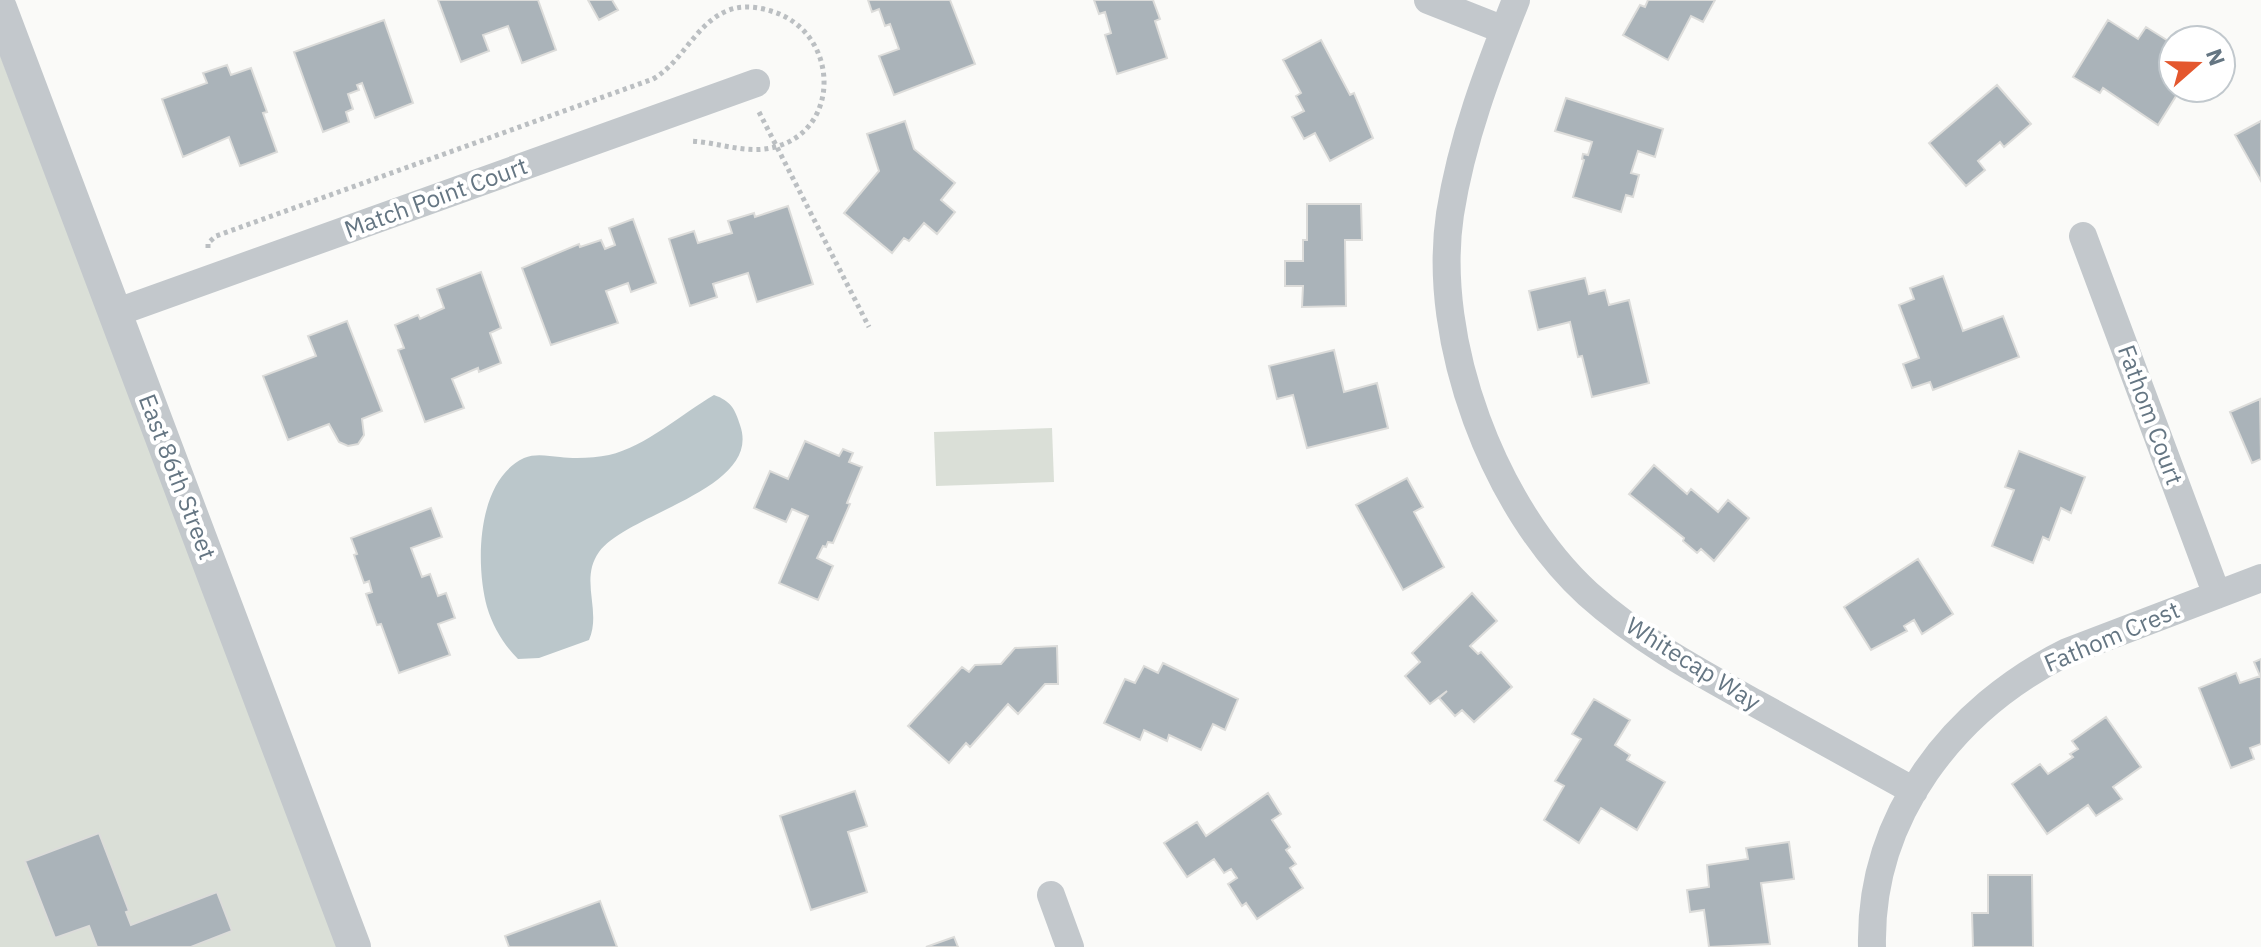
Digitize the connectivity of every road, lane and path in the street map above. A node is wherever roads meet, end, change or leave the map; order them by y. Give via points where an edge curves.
1 (1428, 0) edge
2 (1516, 0) edge
3 (0, 8) edge
4 (1504, 30) junction
5 (750, 85) joint
6 (2083, 236) dead end
7 (115, 313) junction
8 (869, 327) dead end
9 (2261, 578) edge
10 (2217, 595) junction
11 (1914, 791) junction
12 (1051, 895) dead end
13 (354, 947) edge
14 (1070, 947) edge
15 (1872, 947) edge

1 - 4 street
2 - 4 street, Whitecap Way
3 - 7 street, East 86th Street
4 - 11 street, Whitecap Way via 1468,126 1450,216 1453,323 1464,384 1484,442 1528,523 1567,571 1612,613 1674,658
5 - 7 street, Match Point Court
5 - 8 path
6 - 10 street, Fathom Court
7 - 13 street, East 86th Street
9 - 10 street, Fathom Crest
10 - 11 street, Fathom Crest via 2081,646 2025,675 1961,727
11 - 15 street, Fathom Crest via 1882,865
12 - 14 street

